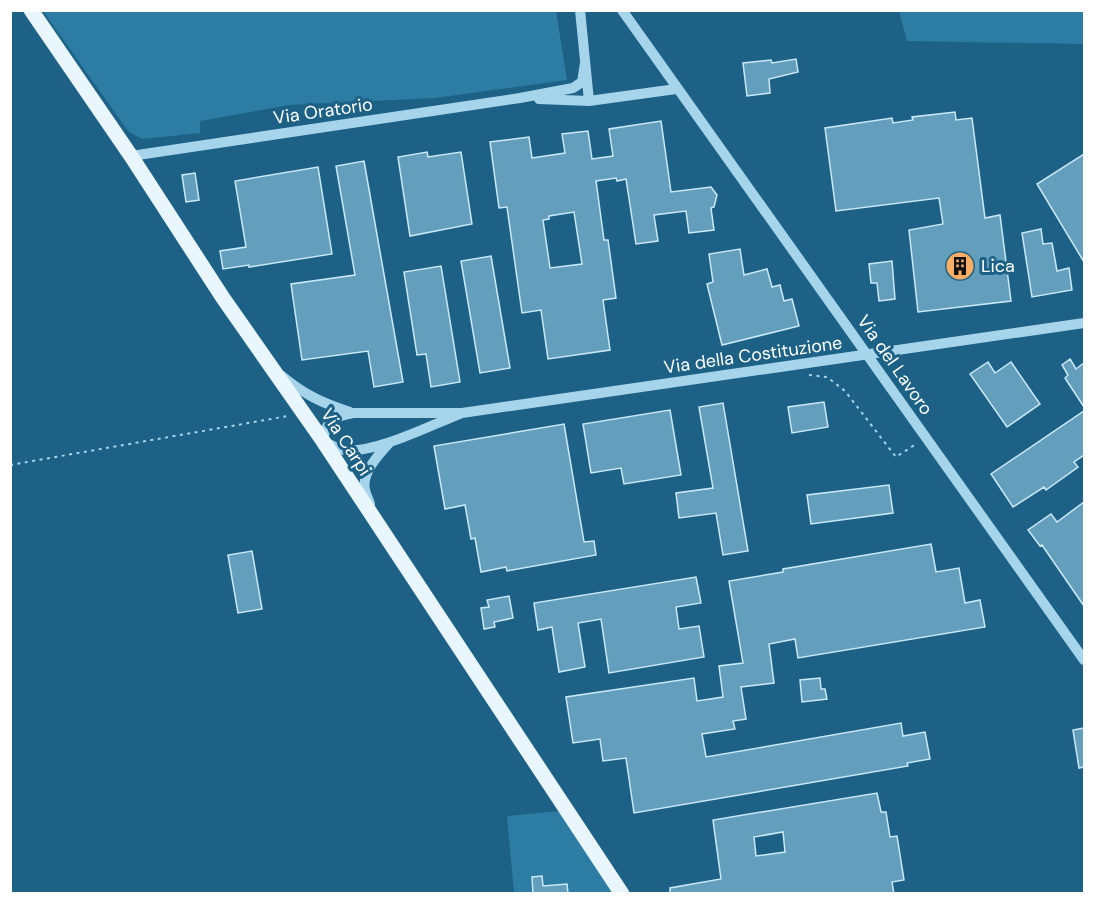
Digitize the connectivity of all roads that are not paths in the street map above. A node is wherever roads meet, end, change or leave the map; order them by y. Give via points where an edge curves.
1 (580, 10) edge
2 (622, 10) edge
3 (31, 12) edge
4 (585, 63) junction
5 (676, 89) junction
6 (520, 98) junction
7 (589, 101) junction
8 (130, 156) junction
9 (1084, 322) edge
10 (867, 355) junction
11 (275, 370) junction
12 (353, 413) junction
13 (462, 413) junction
14 (323, 441) junction
15 (390, 442) junction
16 (381, 531) junction
17 (1084, 660) edge
18 (622, 894) edge

1 - 4 street
2 - 5 street
3 - 8 main road, Via Carpi
4 - 6 street, Via Oratorio via 582,81 573,88
4 - 7 street
5 - 7 street, Via Oratorio
5 - 10 street, Via del Lavoro
6 - 7 street, Via Oratorio
6 - 8 street, Via Oratorio
8 - 11 main road, Via Carpi
9 - 10 street, Via della Costituzione
10 - 13 street, Via della Costituzione
10 - 17 street, Via del Lavoro
11 - 12 street, Via della Costituzione via 322,403
11 - 14 main road, Via Carpi
12 - 13 street, Via della Costituzione
12 - 14 street, Via della Costituzione via 330,421 324,429
13 - 15 street, Via della Costituzione
14 - 15 street, Via della Costituzione via 347,450
14 - 16 main road, Via Carpi
15 - 16 street, Via della Costituzione via 373,462 364,489
16 - 18 main road, Via Carpi

